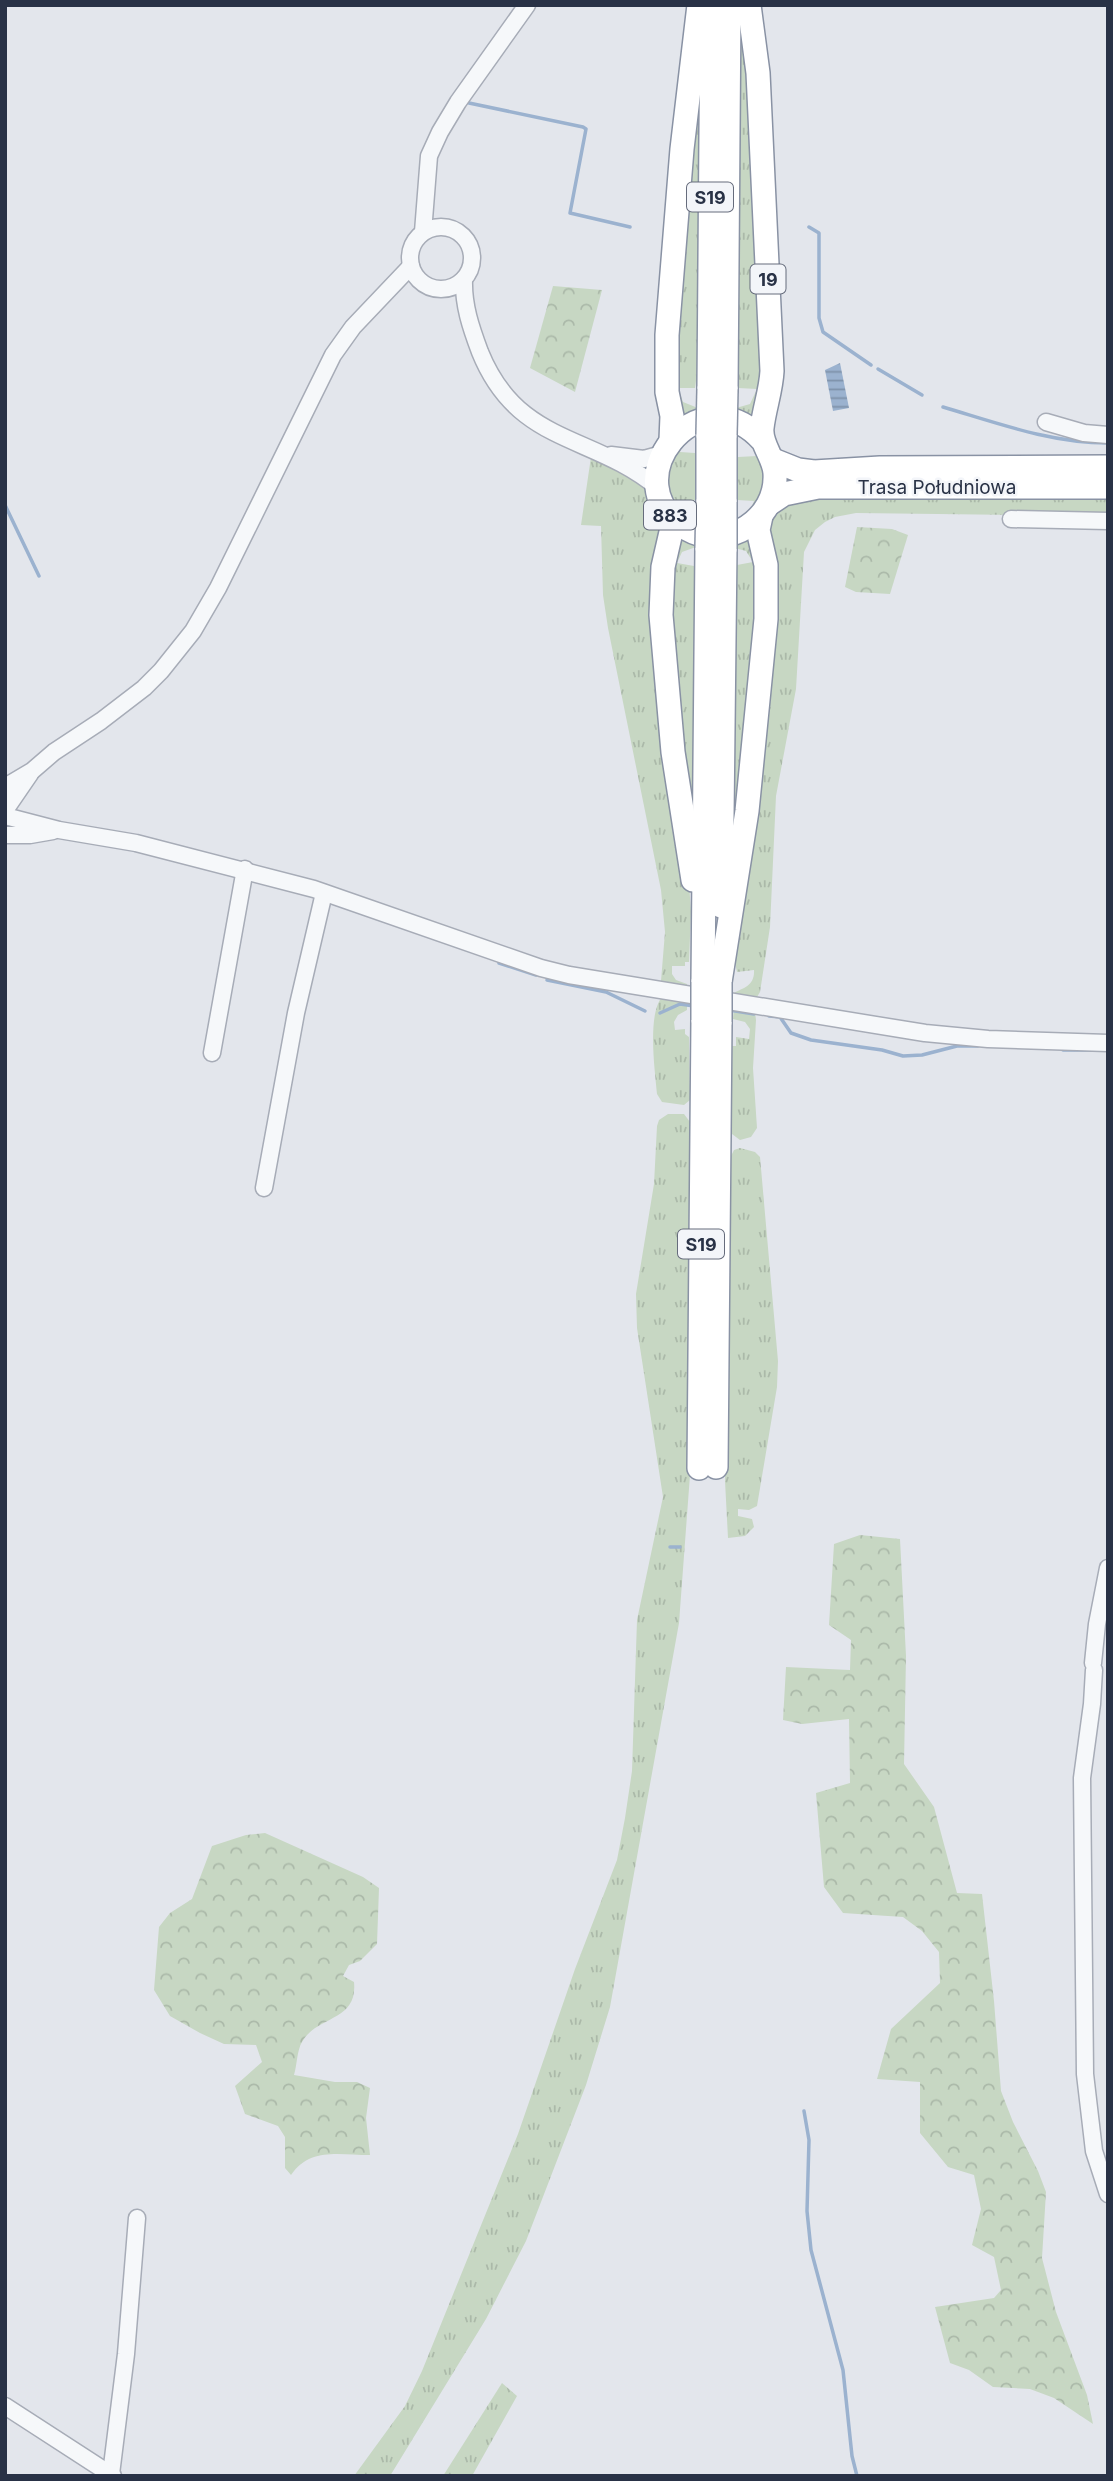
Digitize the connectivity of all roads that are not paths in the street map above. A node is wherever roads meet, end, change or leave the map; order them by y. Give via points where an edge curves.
1 (527, 5) edge
2 (699, 5) edge
3 (712, 5) edge
4 (729, 5) edge
5 (749, 5) edge
6 (425, 204) junction
7 (444, 227) junction
8 (423, 232) junction
9 (411, 266) junction
10 (464, 279) junction
11 (420, 281) junction
12 (443, 289) junction
13 (380, 299) junction
14 (468, 320) junction
15 (717, 389) junction
16 (1046, 422) dead end
17 (1108, 435) edge
18 (666, 447) junction
19 (767, 450) junction
20 (605, 455) junction
21 (1108, 467) edge
22 (1108, 486) edge
23 (658, 488) junction
24 (765, 510) junction
25 (674, 519) junction
26 (1011, 519) dead end
27 (1108, 521) edge
28 (716, 549) junction
29 (32, 771) junction
30 (5, 787) edge
31 (7, 812) edge
32 (59, 830) junction
33 (6, 836) edge
34 (244, 869) junction
35 (324, 893) junction
36 (704, 939) junction
37 (711, 982) junction
38 (1108, 1043) edge
39 (212, 1053) dead end
40 (264, 1188) dead end
41 (707, 1467) dead end
42 (1108, 1568) edge
43 (1108, 2194) edge
44 (137, 2218) dead end
45 (5, 2406) edge
46 (112, 2475) edge

1 - 6 street via 440,132 429,156
2 - 18 highway via 666,343 672,416
3 - 15 highway, S19
4 - 15 highway, S19
5 - 19 highway, 19 via 758,73 772,371 762,429
6 - 7 street
6 - 8 street
7 - 8 street
7 - 10 street via 456,230 469,242 473,260
8 - 9 street via 412,247
9 - 11 street
9 - 13 street
10 - 12 street
10 - 14 street
11 - 12 street
11 - 13 street
12 - 14 street
13 - 29 street via 333,355 193,631 144,688
14 - 20 street via 487,368 514,405 555,434
15 - 28 highway, S19, bridge
16 - 17 street
18 - 19 highway via 693,423 720,418 747,427
18 - 20 street via 644,459
18 - 23 highway, 883 via 658,468
19 - 21 highway, Trasa Południowa via 786,467 814,472
19 - 24 highway via 775,482
20 - 23 street
22 - 24 highway, Trasa Południowa / 883 via 818,487 784,494
23 - 25 highway, 883
24 - 25 highway, 883 via 743,530 714,537 692,532
24 - 37 highway via 758,530 768,591 747,811
25 - 36 highway via 663,567 661,615 673,752
26 - 27 street
28 - 36 highway, S19
28 - 37 highway, S19
29 - 30 street
29 - 31 street
31 - 32 street
31 - 33 street
32 - 33 street
32 - 34 street
34 - 35 street
34 - 39 street
35 - 38 street via 579,977 925,1033 988,1040
35 - 40 street via 296,1013
36 - 37 highway, S19
37 - 41 highway, S19, bridge
42 - 43 street via 1097,1624 1082,1789 1085,2074 1094,2151
44 - 46 street
45 - 46 street

